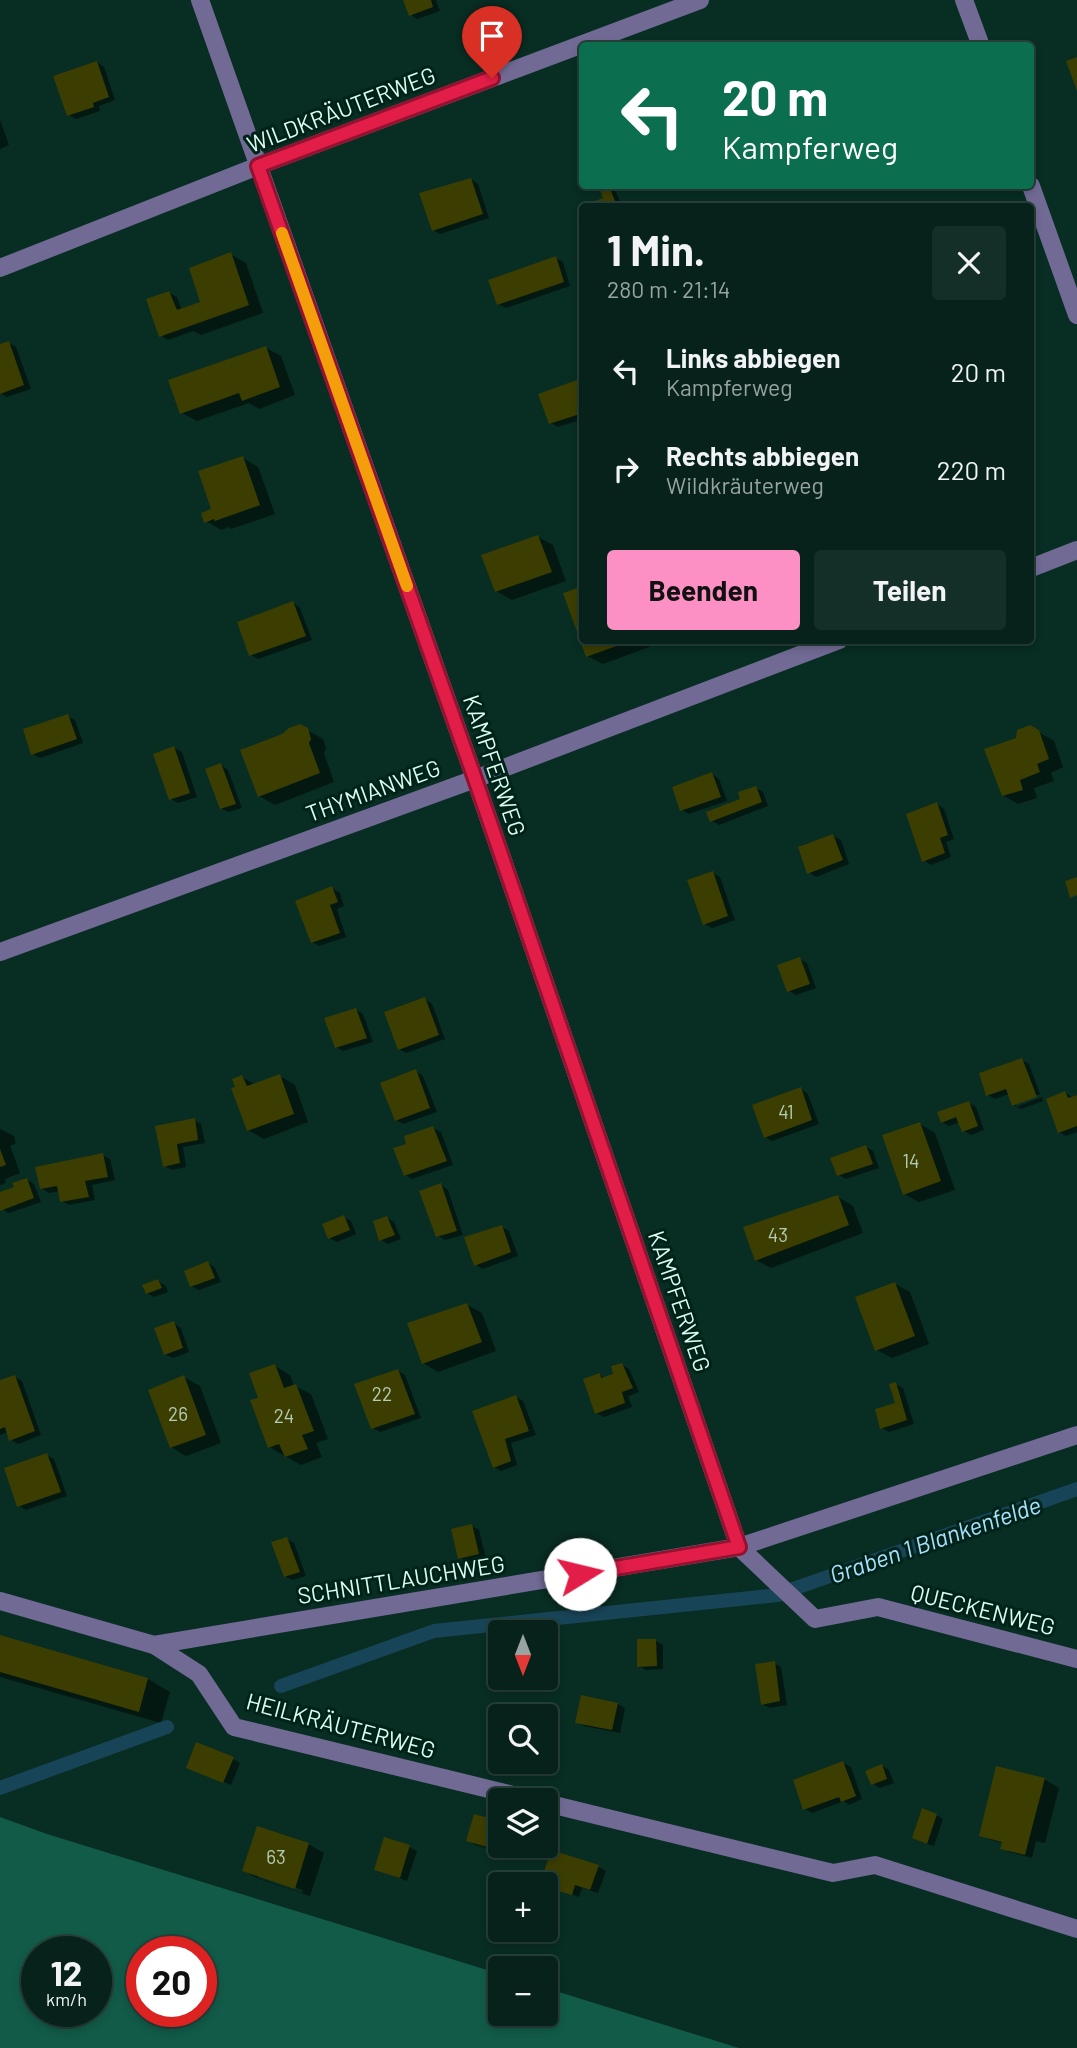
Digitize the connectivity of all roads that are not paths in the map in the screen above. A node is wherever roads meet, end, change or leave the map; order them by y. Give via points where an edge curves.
1 (200, 0) edge
2 (700, 0) edge
3 (964, 0) edge
4 (588, 42) edge
5 (980, 42) edge
6 (579, 45) edge
7 (258, 166) junction
8 (1032, 189) edge
9 (0, 268) edge
10 (1077, 315) edge
11 (1077, 550) edge
12 (1034, 567) edge
13 (829, 644) edge
14 (475, 779) junction
15 (0, 952) edge
16 (1077, 1435) edge
17 (739, 1547) junction
18 (0, 1601) edge
19 (154, 1645) junction
20 (1077, 1659) edge
21 (488, 1789) edge
22 (558, 1806) edge
23 (1077, 1929) edge

1 - 7 lane, KAMPFERWEG
2 - 4 lane, WILDKRÄUTERWEG
3 - 5 lane
6 - 7 lane, WILDKRÄUTERWEG
7 - 9 lane, WILDKRÄUTERWEG
7 - 14 lane, KAMPFERWEG
8 - 10 lane
11 - 12 lane
13 - 14 lane, THYMIANWEG
14 - 15 lane, THYMIANWEG
14 - 17 lane, KAMPFERWEG
16 - 17 lane, SCHNITTLAUCHWEG
17 - 19 lane, SCHNITTLAUCHWEG
17 - 20 lane, QUECKENWEG via 815,1619 878,1607
18 - 19 lane, HEILKRÄUTERWEG
19 - 21 lane, HEILKRÄUTERWEG via 199,1674 234,1727
22 - 23 lane via 833,1873 875,1865

